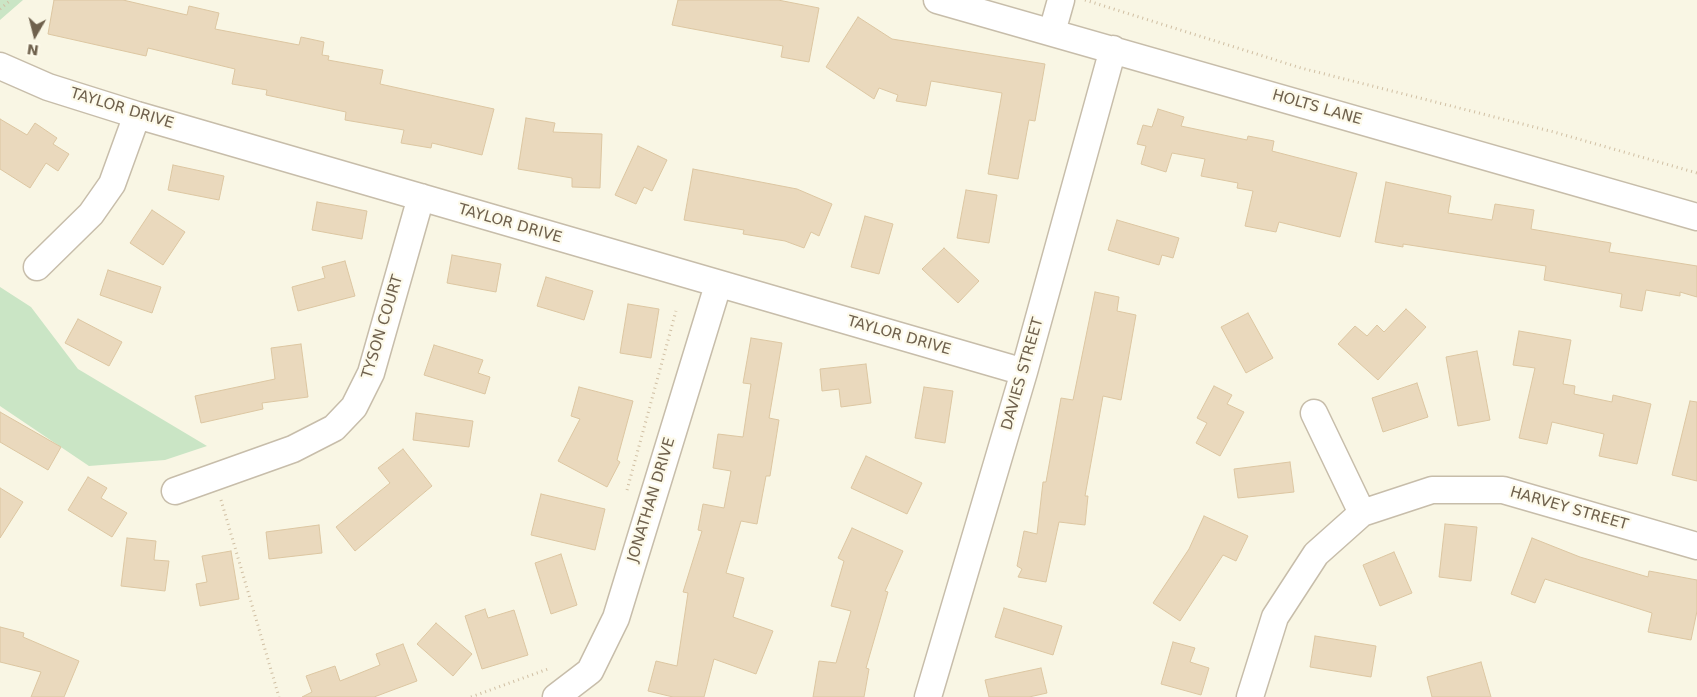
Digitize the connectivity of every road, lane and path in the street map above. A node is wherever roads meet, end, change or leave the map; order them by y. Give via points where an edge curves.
1 (11, 0) edge
2 (937, 0) edge
3 (1061, 0) edge
4 (1086, 0) edge
5 (0, 9) edge
6 (1052, 32) junction
7 (1113, 49) junction
8 (0, 66) edge
9 (137, 115) junction
10 (1697, 173) edge
11 (420, 198) junction
12 (1697, 217) edge
13 (37, 267) dead end
14 (718, 285) junction
15 (676, 311) dead end
16 (1024, 372) junction
17 (1314, 413) dead end
18 (214, 478) junction
19 (176, 490) dead end
20 (624, 499) dead end
21 (1362, 513) junction
22 (1697, 546) edge
23 (554, 666) dead end
24 (279, 697) edge
25 (471, 697) edge
26 (556, 697) edge
27 (928, 697) edge
28 (1250, 697) edge

1 - 5 path
2 - 6 street, HOLTS LANE
3 - 6 street
4 - 10 path via 1302,68 1554,132
6 - 7 street, HOLTS LANE
7 - 12 street, HOLTS LANE
7 - 16 street, DAVIES STREET
8 - 9 street, TAYLOR DRIVE via 48,87
9 - 11 street, TAYLOR DRIVE
9 - 13 street via 112,184 91,214
11 - 14 street, TAYLOR DRIVE
11 - 18 street, TYSON COURT via 371,373 354,407 334,428 301,445
14 - 16 street, TAYLOR DRIVE
14 - 26 street, JONATHAN DRIVE via 616,618 590,671
15 - 20 path
16 - 27 street, DAVIES STREET
17 - 21 street
18 - 19 street, TYSON COURT
18 - 24 path
21 - 22 street, HARVEY STREET via 1432,490 1503,490
21 - 28 street, HARVEY STREET via 1316,554 1275,617
23 - 25 path

